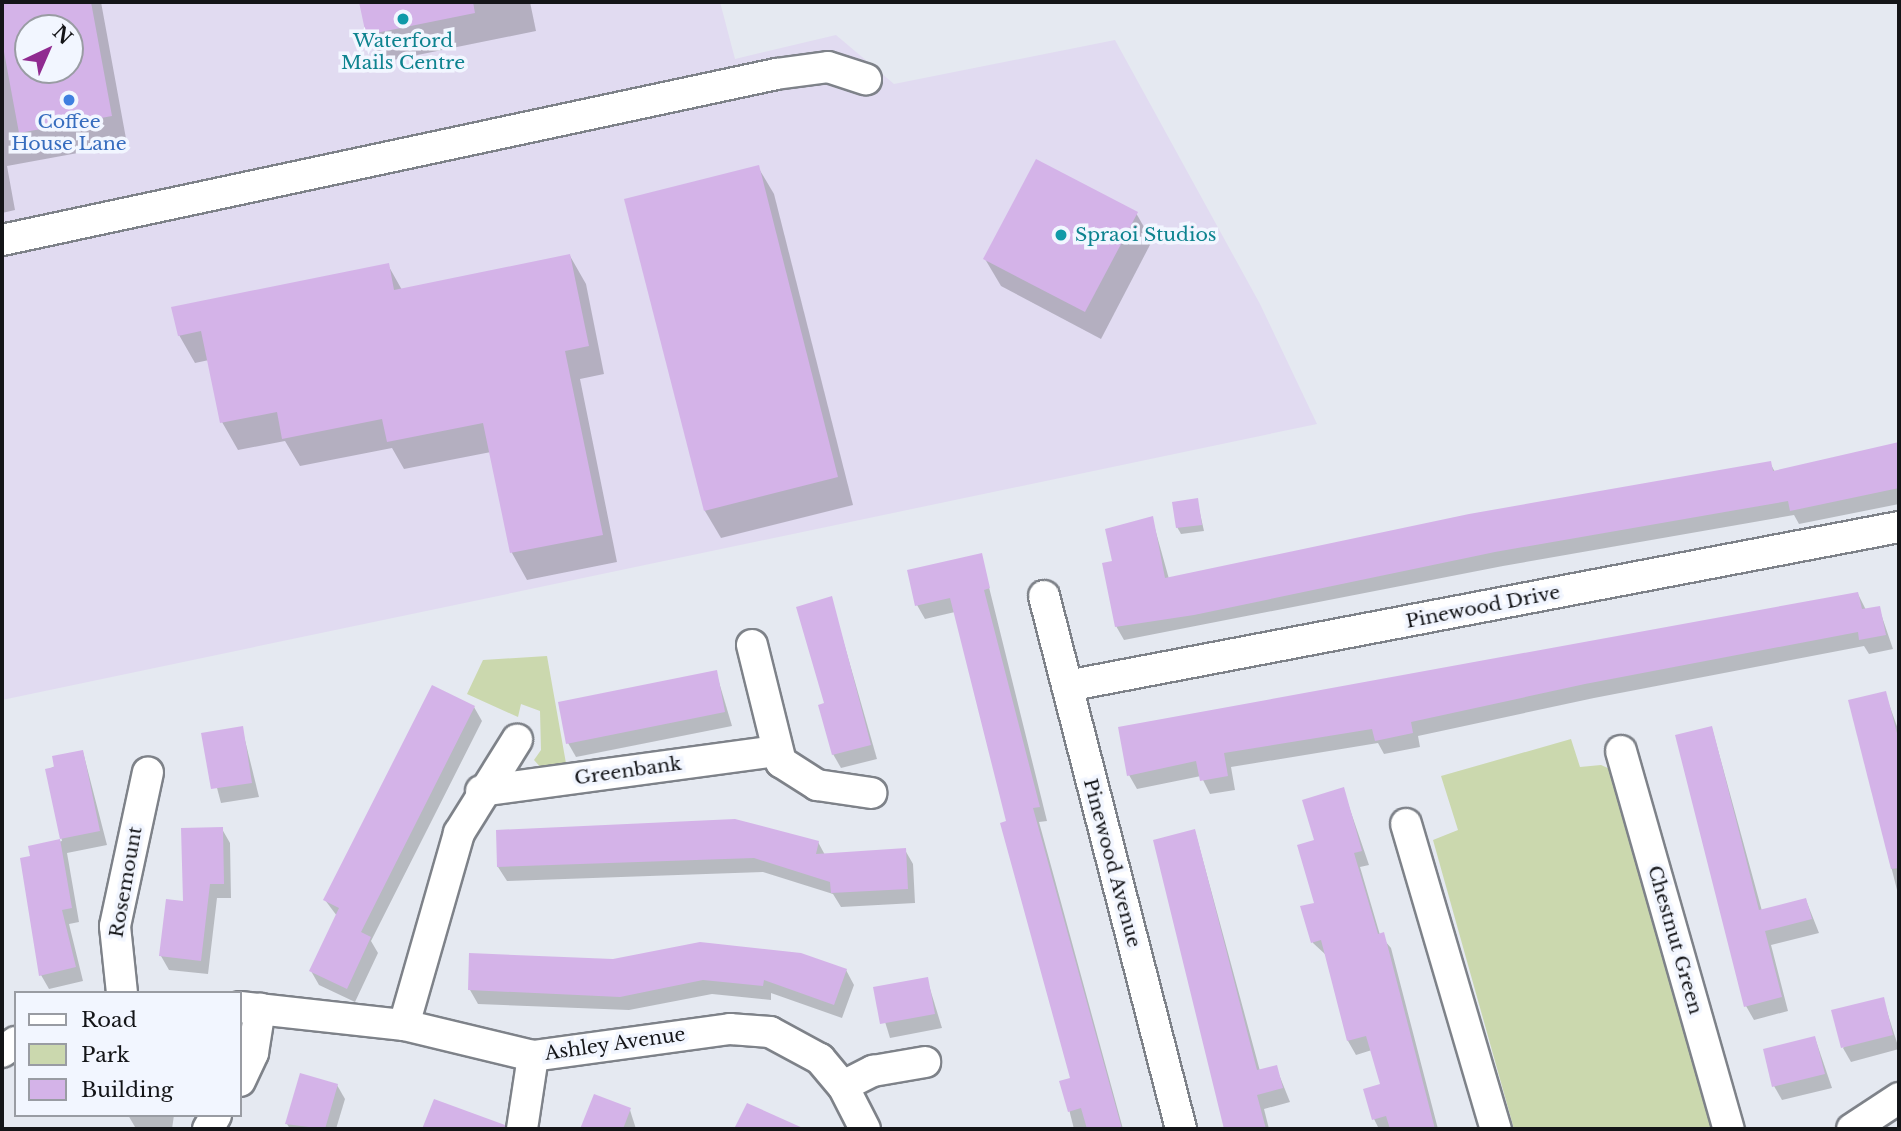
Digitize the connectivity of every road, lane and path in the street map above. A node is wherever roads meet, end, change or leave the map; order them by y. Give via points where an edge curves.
1 (866, 79) dead end
2 (2, 240) edge
3 (1899, 527) edge
4 (1044, 596) dead end
5 (752, 645) dead end
6 (1067, 686) junction
7 (517, 740) dead end
8 (775, 751) junction
9 (1621, 751) dead end
10 (148, 772) dead end
11 (481, 791) junction
12 (871, 793) dead end
13 (1406, 824) dead end
14 (122, 991) edge
15 (250, 1008) edge
16 (404, 1025) junction
17 (533, 1056) junction
18 (925, 1062) dead end
19 (242, 1077) edge
20 (843, 1086) junction
21 (1899, 1098) edge
22 (522, 1129) edge
23 (864, 1129) edge
24 (1181, 1129) edge
25 (1496, 1129) edge
26 (1729, 1129) edge
27 (1852, 1129) edge

1 - 2 street via 828,67 776,74
3 - 6 street, Pinewood Drive
4 - 6 street, Pinewood Avenue
5 - 8 street
6 - 24 street, Pinewood Avenue
7 - 11 street
8 - 11 street, Greenbank
8 - 12 street via 786,766 817,785
9 - 26 street, Chestnut Green
10 - 14 street, Rosemount via 115,926
11 - 16 street via 456,840
13 - 25 street
15 - 16 street, Ashley Avenue
15 - 19 street via 253,1053
16 - 17 street, Ashley Avenue
17 - 20 street, Ashley Avenue via 749,1028 806,1047
17 - 22 street
18 - 20 street via 873,1071
20 - 23 street, Ashley Avenue
21 - 27 street

